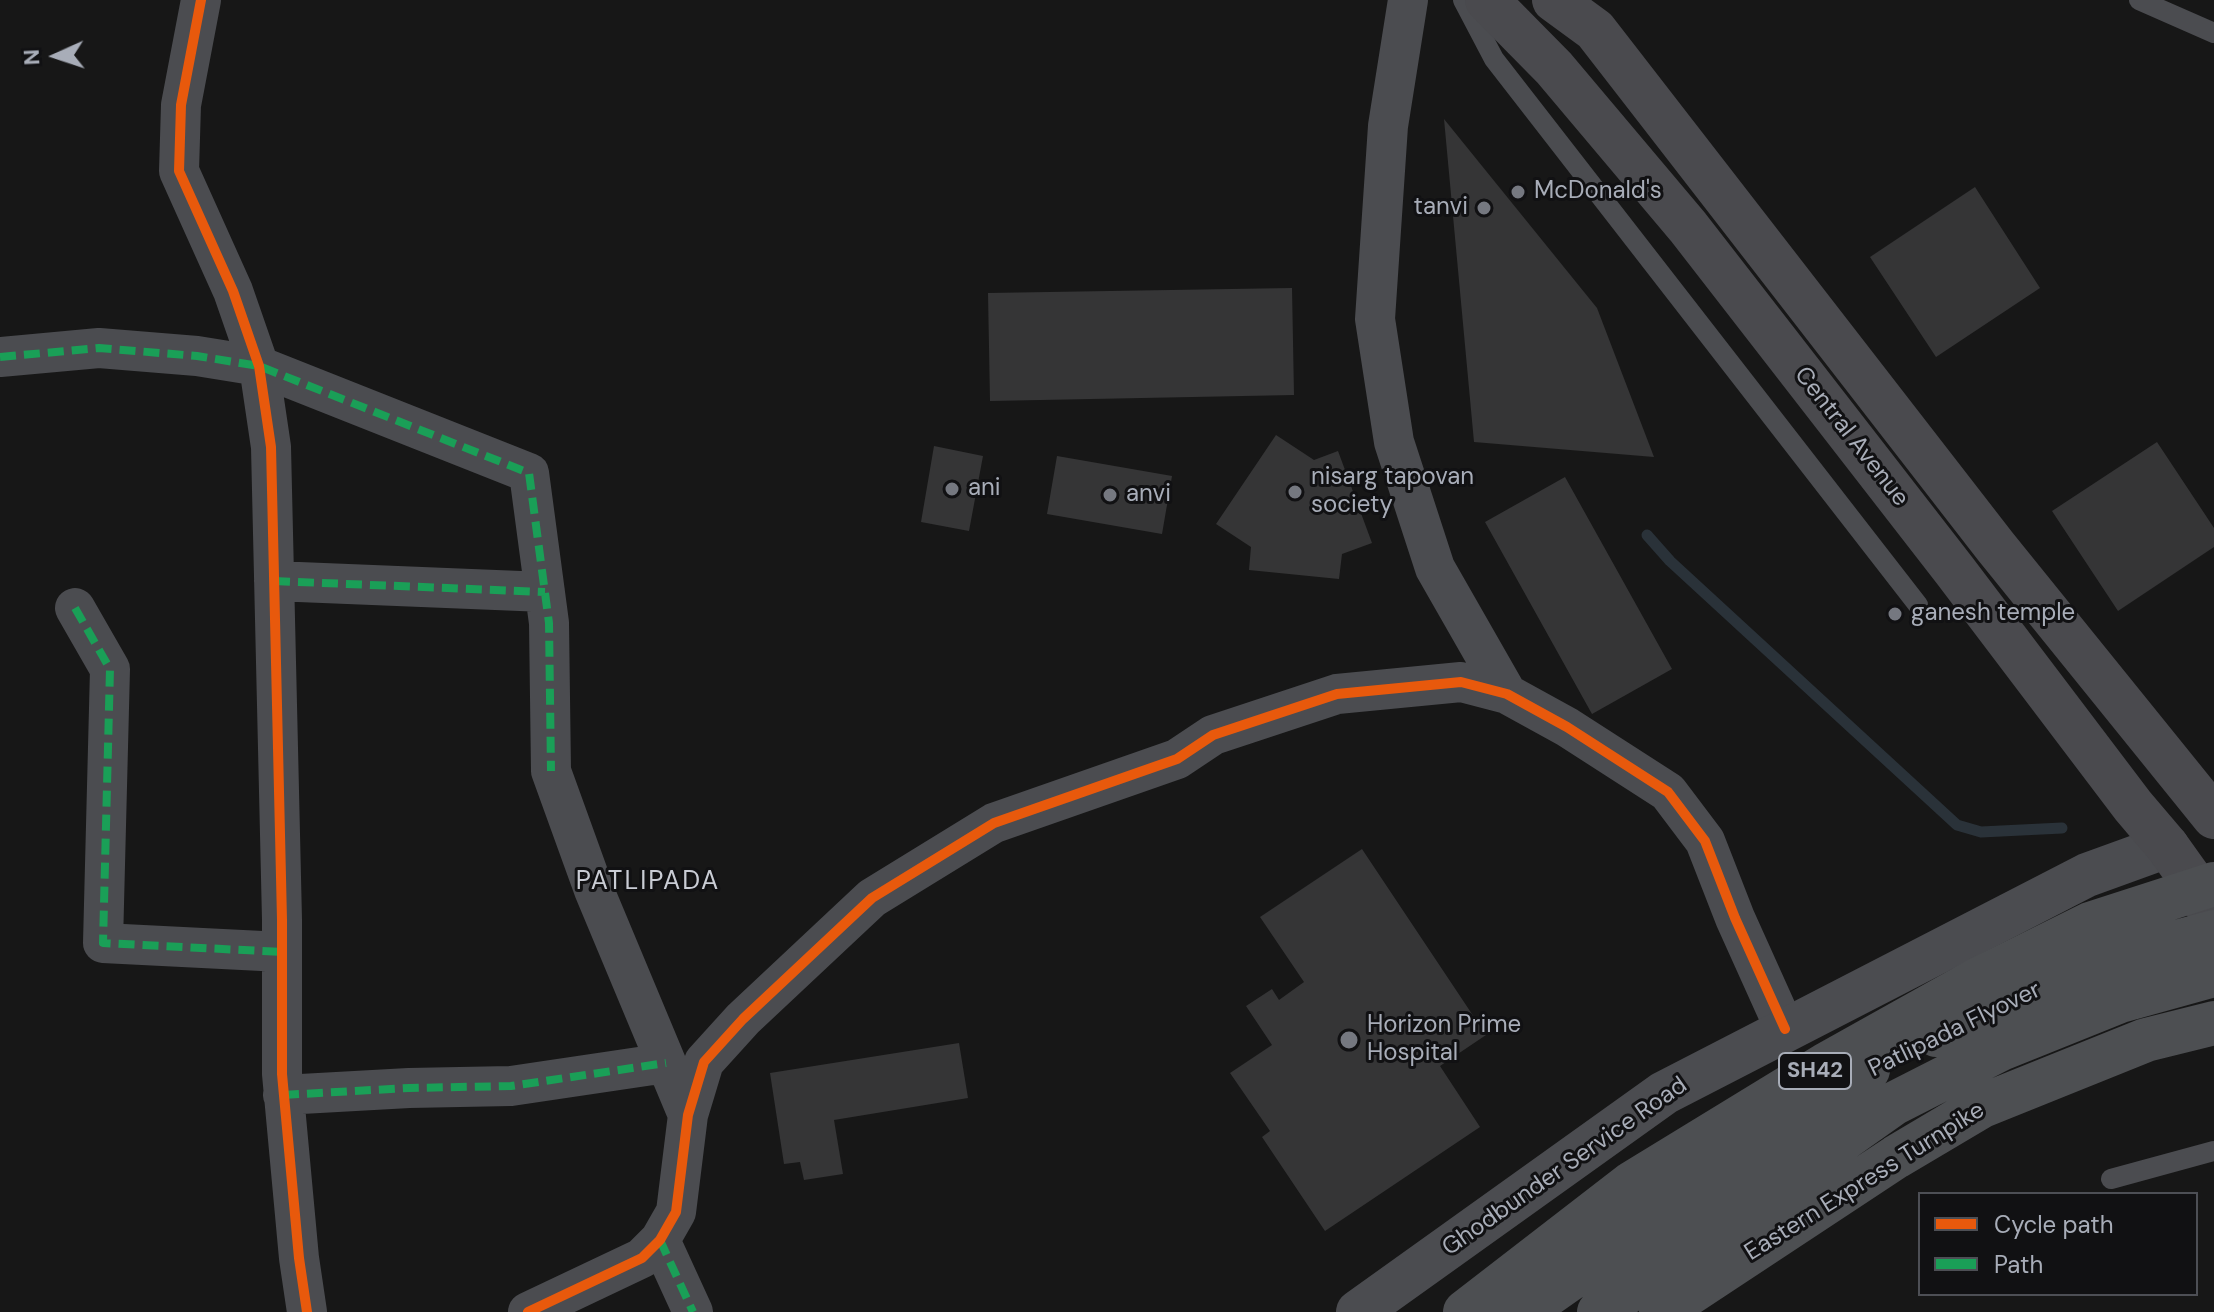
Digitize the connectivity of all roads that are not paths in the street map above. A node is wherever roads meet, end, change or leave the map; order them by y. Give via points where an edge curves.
1 (201, 0) edge
2 (1408, 0) edge
3 (1463, 0) edge
4 (1487, 0) edge
5 (1554, 0) edge
6 (2139, 0) edge
7 (2214, 33) edge
8 (0, 357) edge
9 (259, 366) junction
10 (274, 581) junction
11 (545, 592) junction
12 (1918, 605) dead end
13 (75, 608) dead end
14 (1507, 694) junction
15 (2214, 817) edge
16 (2167, 846) junction
17 (2208, 897) edge
18 (2214, 932) edge
19 (282, 952) junction
20 (2214, 975) edge
21 (2214, 1023) edge
22 (1785, 1029) junction
23 (666, 1063) junction
24 (283, 1095) junction
25 (688, 1115) junction
26 (2214, 1151) edge
27 (2111, 1179) dead end
28 (660, 1240) junction
29 (307, 1312) edge
30 (528, 1312) edge
31 (693, 1312) edge
32 (1358, 1312) edge
33 (1465, 1312) edge
34 (1523, 1312) edge
35 (1599, 1312) edge
36 (1661, 1312) edge

1 - 9 street via 181,105 179,171 233,291
2 - 14 street via 1388,126 1375,319 1394,442 1435,568
3 - 12 lane via 1494,59
4 - 16 main road, Central Avenue via 1554,68 1688,227
5 - 15 main road, Central Avenue via 1595,30 1995,546
6 - 7 lane
8 - 9 street via 99,348
9 - 10 street via 271,447
9 - 11 street via 529,473
10 - 11 street
10 - 19 street
11 - 23 street via 551,771
13 - 19 street via 110,669 103,943
14 - 22 street via 1668,792 1705,841
14 - 25 street via 1461,682 1337,694 1213,735 1177,759 994,823 872,898 743,1019 704,1062
16 - 17 main road, Central Avenue
16 - 22 street, Ghodbunder Service Road via 2087,875
17 - 33 main road, SH42 via 2090,924 1977,980 1632,1183
18 - 34 main road, Patlipada Flyover via 2106,961 1984,1010 1870,1069
19 - 24 street
20 - 35 main road, Patlipada Flyover via 2120,1001 2003,1048 1893,1104
21 - 36 main road, Eastern Express Turnpike via 2146,1040 1982,1106
22 - 32 street, Ghodbunder Service Road via 1664,1093
23 - 24 street via 511,1086
23 - 25 street
24 - 29 street
25 - 28 street via 676,1212
26 - 27 lane
28 - 30 street via 642,1258
28 - 31 street

